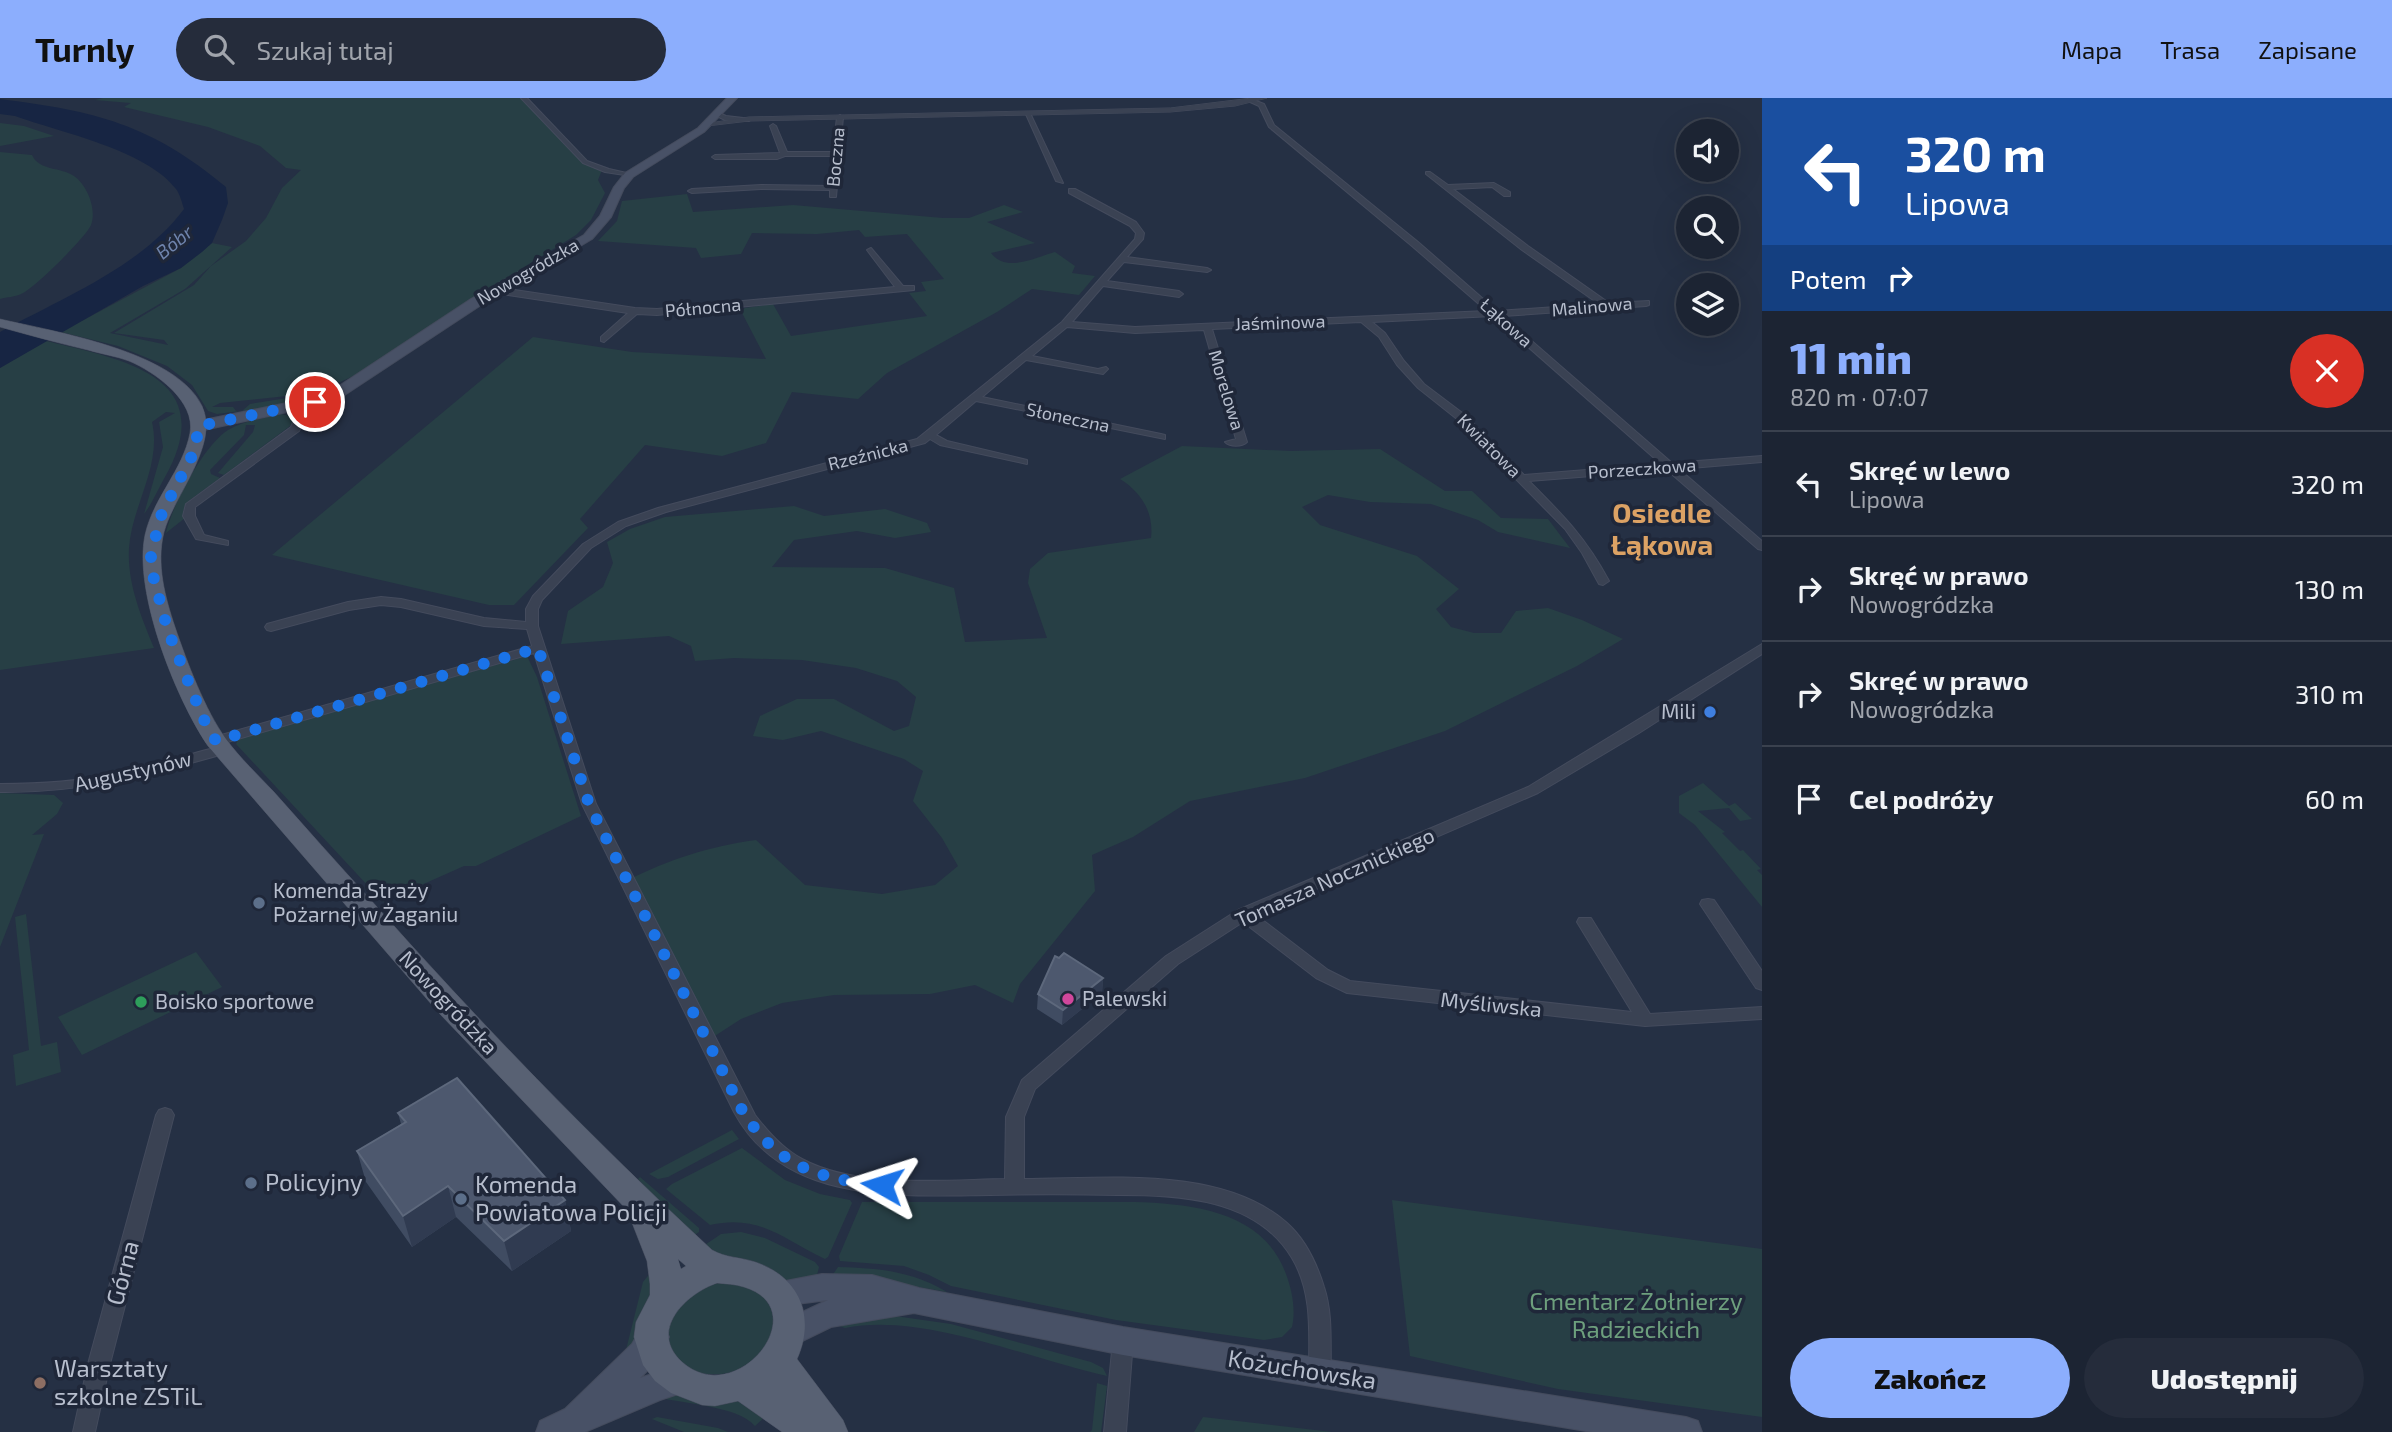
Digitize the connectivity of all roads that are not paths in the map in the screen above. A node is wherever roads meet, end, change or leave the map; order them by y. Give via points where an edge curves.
1 (524, 98) edge
2 (732, 98) edge
3 (1263, 98) edge
4 (1251, 101) junction
5 (1027, 113) junction
6 (717, 114) junction
7 (840, 117) junction
8 (749, 119) junction
9 (707, 124) junction
10 (773, 125) dead end
11 (784, 154) junction
12 (836, 154) junction
13 (715, 157) dead end
14 (1428, 173) dead end
15 (629, 175) junction
16 (1485, 178) dead end
17 (1060, 181) dead end
18 (1494, 185) junction
19 (1446, 187) junction
20 (833, 188) junction
21 (692, 191) dead end
22 (1072, 191) dead end
23 (1507, 194) dead end
24 (833, 197) dead end
25 (871, 250) dead end
26 (1121, 259) junction
27 (1207, 270) dead end
28 (1100, 283) junction
29 (900, 288) junction
30 (911, 288) dead end
31 (495, 290) junction
32 (1179, 294) dead end
33 (1646, 303) dead end
34 (1608, 306) junction
35 (635, 311) junction
36 (1495, 314) junction
37 (1364, 320) junction
38 (0, 323) edge
39 (1065, 324) junction
40 (1208, 326) junction
41 (604, 339) dead end
42 (112, 351) joint
43 (1024, 357) junction
44 (1103, 369) dead end
45 (975, 398) junction
46 (292, 408) junction
47 (199, 426) junction
48 (929, 435) junction
49 (1161, 438) dead end
50 (1230, 442) dead end
51 (1762, 459) edge
52 (1023, 462) dead end
53 (1668, 467) junction
54 (1522, 478) junction
55 (225, 543) dead end
56 (1762, 547) edge
57 (1603, 582) dead end
58 (271, 626) dead end
59 (532, 626) junction
60 (538, 648) junction
61 (1762, 648) edge
62 (219, 746) junction
63 (0, 788) edge
64 (1708, 904) dead end
65 (1244, 914) junction
66 (1585, 922) dead end
67 (1762, 984) edge
68 (1762, 1013) edge
69 (1644, 1020) junction
70 (165, 1115) dead end
71 (1014, 1187) junction
72 (640, 1203) junction
73 (717, 1269) junction
74 (781, 1293) junction
75 (666, 1296) junction
76 (919, 1301) junction
77 (653, 1337) junction
78 (1123, 1341) junction
79 (784, 1347) junction
80 (1320, 1372) junction
81 (679, 1380) junction
82 (743, 1385) junction
83 (563, 1425) edge
84 (84, 1432) edge
85 (811, 1432) edge
86 (830, 1432) edge
87 (1115, 1432) edge
88 (1686, 1432) edge

1 - 15 street via 585,162
2 - 6 main road, Nowogródzka
3 - 4 street
4 - 5 street via 1170,110
4 - 36 street, Łąkowa via 1262,105 1271,126
5 - 7 street
5 - 17 street
6 - 8 street
6 - 9 main road, Nowogródzka
7 - 8 street
7 - 12 street, Boczna
8 - 9 street
9 - 15 main road, Nowogródzka
10 - 11 street
11 - 12 street
11 - 13 street
12 - 20 street, Boczna
14 - 19 street
15 - 31 main road, Nowogródzka via 588,237
16 - 18 street
18 - 19 street
18 - 23 street
19 - 34 street
20 - 21 street
20 - 24 street, Boczna
22 - 26 street, Rzeźnicka via 1138,228 1139,239
25 - 29 street
26 - 27 street
26 - 28 street, Rzeźnicka
28 - 32 street
28 - 39 street, Rzeźnicka
29 - 30 street, Północna
29 - 35 street, Północna
31 - 35 street, Północna
31 - 46 main road, Nowogródzka via 335,395
33 - 34 street, Malinowa
34 - 36 street, Malinowa
35 - 41 street
36 - 37 street, Jaśminowa
36 - 53 street, Łąkowa
37 - 40 street, Jaśminowa
37 - 54 street, Kwiatowa via 1382,335 1399,363 1421,386 1461,416
38 - 42 main road
39 - 40 street, Jaśminowa via 1135,330
39 - 43 street, Rzeźnicka
40 - 50 street, Morelowa via 1242,442
42 - 47 main road via 144,362 178,384 193,401
43 - 44 street
43 - 45 street, Rzeźnicka
45 - 48 street, Rzeźnicka
45 - 49 street, Słoneczna
46 - 47 main road, Nowogródzka
46 - 55 street via 299,420 295,429 190,506 189,516 200,537
47 - 62 main road, Nowogródzka via 194,452 162,513 151,568 168,631
48 - 52 street via 944,443
48 - 59 street, Rzeźnicka via 921,441 622,524 587,546 547,587 532,609
51 - 53 street, Porzeczkowa
53 - 54 street, Porzeczkowa
53 - 56 street, Łąkowa
54 - 57 street, Kwiatowa via 1569,527
58 - 59 street via 381,601 484,622
59 - 60 street
60 - 62 street, Augustynów
60 - 71 street via 589,804 758,1135 798,1166 827,1177 882,1185
61 - 65 street, Tomasza Nocznickiego via 1534,790
62 - 63 street, Augustynów via 101,783
62 - 72 main road, Nowogródzka via 449,1006
64 - 67 street
65 - 69 street, Myśliwska via 1322,974 1347,987
65 - 71 street, Tomasza Nocznickiego via 1172,960 1028,1085 1016,1117
66 - 69 street
68 - 69 street, Myśliwska
70 - 84 street, Górna
71 - 80 street via 1170,1187 1213,1193 1249,1207 1274,1224 1298,1251 1314,1287
72 - 73 main road, Nowogródzka via 701,1260
72 - 75 main road, Nowogródzka via 663,1259
73 - 74 main road via 753,1273
73 - 75 main road via 689,1278
74 - 76 main road, Kożuchowska via 853,1285
74 - 79 main road via 789,1312
75 - 77 main road
76 - 78 main road, Kożuchowska
76 - 79 main road, Kożuchowska via 826,1314
77 - 81 main road via 665,1368
77 - 83 main road via 643,1354
78 - 80 main road, Kożuchowska
78 - 87 street
79 - 82 main road via 762,1375
79 - 86 main road
80 - 88 main road, Kożuchowska
81 - 82 main road via 710,1390
81 - 83 main road via 661,1383
82 - 85 main road

